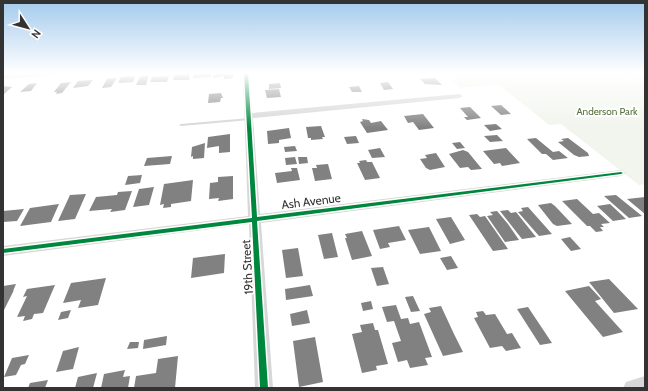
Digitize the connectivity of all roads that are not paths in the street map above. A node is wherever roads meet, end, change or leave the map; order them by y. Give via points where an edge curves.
1 (247, 91) edge
2 (459, 96) dead end
3 (249, 117) junction
4 (181, 125) dead end
5 (622, 172) dead end
6 (254, 219) junction
7 (3, 251) edge
8 (645, 385) edge
9 (264, 388) edge
10 (632, 388) edge

1 - 3 street, 19th Street
2 - 3 street
3 - 4 lane
3 - 6 street, 19th Street
5 - 6 street, Ash Avenue
6 - 7 street, Ash Avenue
6 - 9 street, 19th Street
8 - 10 street

